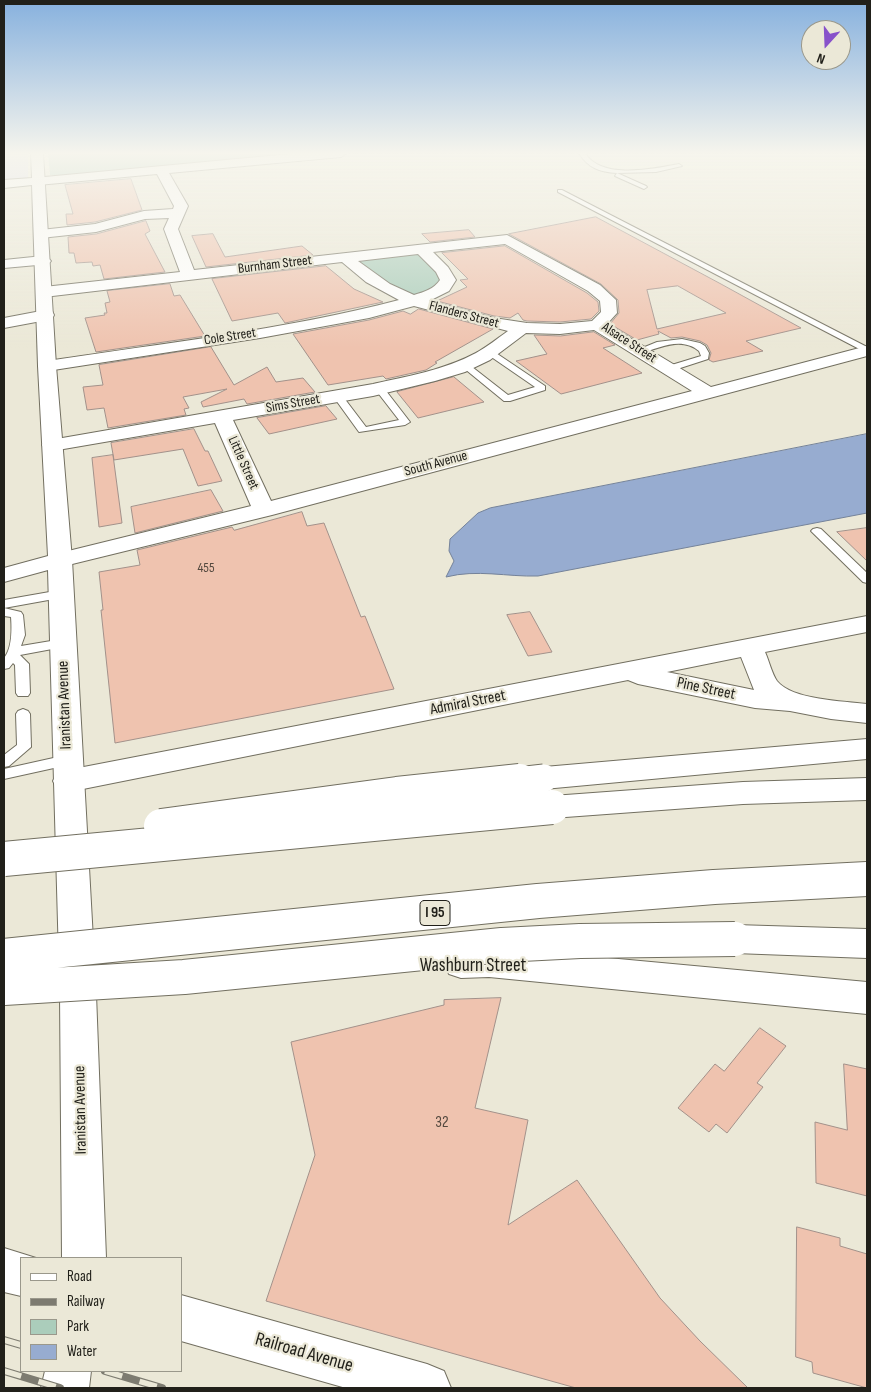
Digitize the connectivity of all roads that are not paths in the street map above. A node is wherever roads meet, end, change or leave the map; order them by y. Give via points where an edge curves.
1 (40, 218) edge
2 (136, 218) edge
3 (177, 218) edge
4 (612, 218) edge
5 (41, 234) junction
6 (507, 239) joint
7 (422, 249) junction
8 (345, 257) junction
9 (43, 261) junction
10 (4, 264) edge
11 (189, 276) junction
12 (412, 302) junction
13 (45, 304) junction
14 (4, 323) edge
15 (597, 325) junction
16 (521, 329) junction
17 (639, 351) junction
18 (867, 351) edge
19 (490, 352) junction
20 (464, 365) junction
21 (47, 366) junction
22 (668, 368) junction
23 (380, 389) junction
24 (708, 392) junction
25 (338, 396) junction
26 (222, 416) junction
27 (52, 445) junction
28 (264, 510) junction
29 (817, 531) dead end
30 (60, 560) junction
31 (4, 575) edge
32 (867, 579) edge
33 (62, 594) junction
34 (4, 604) edge
35 (4, 612) edge
36 (867, 624) edge
37 (63, 643) junction
38 (750, 647) junction
39 (10, 653) edge
40 (622, 672) junction
41 (23, 693) dead end
42 (790, 702) junction
43 (867, 713) edge
44 (23, 714) dead end
45 (867, 749) edge
46 (4, 762) edge
47 (67, 771) junction
48 (4, 774) edge
49 (867, 789) edge
50 (4, 847) edge
51 (4, 858) edge
52 (867, 879) edge
53 (867, 944) edge
54 (4, 956) edge
55 (4, 988) edge
56 (78, 994) junction
57 (867, 998) edge
58 (84, 1257) edge
59 (4, 1270) edge
60 (20, 1274) edge
61 (182, 1318) edge
62 (68, 1372) edge
63 (65, 1388) edge
64 (427, 1388) edge

1 - 5 main road, Iranistan Avenue
2 - 5 main road via 96,228
3 - 11 main road via 172,230
4 - 18 lane
5 - 9 main road, Iranistan Avenue
6 - 7 main road, Burnham Street
6 - 15 main road, Alsace Street via 594,288 608,300 609,313
7 - 8 main road, Burnham Street
7 - 12 main road, Cole Street via 444,270 448,280 440,290
8 - 11 main road, Burnham Street
8 - 12 main road, Flanders Street via 364,275
9 - 10 main road
9 - 13 main road, Iranistan Avenue
11 - 13 main road, Burnham Street
12 - 16 main road, Flanders Street
12 - 21 main road, Cole Street via 337,319
13 - 14 main road, Burnham Street
13 - 21 main road, Iranistan Avenue
15 - 16 main road, Flanders Street via 566,330
15 - 17 main road, Alsace Street
16 - 19 main road, Sims Street
17 - 22 main road, Alsace Street
17 - 22 lane via 674,341 687,341 705,352 705,357
18 - 24 main road, South Avenue
19 - 20 main road, Sims Street
19 - 20 lane via 542,388 508,398
20 - 23 main road, Sims Street via 429,378
21 - 27 main road, Iranistan Avenue
22 - 24 main road, Alsace Street
23 - 25 main road, Sims Street
23 - 25 lane via 405,422 364,430
24 - 28 main road, South Avenue
25 - 26 main road, Sims Street
26 - 27 main road, Sims Street
26 - 28 main road, Little Street
27 - 30 main road, Iranistan Avenue
28 - 30 main road, South Avenue
29 - 32 lane
30 - 31 main road, South Avenue
30 - 33 main road, Iranistan Avenue
33 - 34 lane
33 - 37 main road, Iranistan Avenue
35 - 39 lane via 17,615 19,635
36 - 38 main road, Admiral Street
37 - 39 lane
37 - 47 main road, Iranistan Avenue
38 - 40 main road, Admiral Street
38 - 42 main road, Pine Street via 766,687
39 - 41 lane via 22,664
40 - 42 main road, Pine Street via 755,699
40 - 47 main road, Admiral Street
42 - 43 main road, Pine Street
44 - 46 lane via 24,747
45 - 50 main road, bridge via 544,778
47 - 48 lane
47 - 56 main road, Iranistan Avenue
49 - 51 main road, bridge via 743,793 561,806
52 - 54 main road, I 95, bridge via 538,901
53 - 55 main road, bridge via 735,939 589,941 502,946 184,977
56 - 57 main road, Washburn Street via 420,964 488,962
56 - 58 main road, Iranistan Avenue
59 - 60 main road
61 - 64 main road, Railroad Avenue
62 - 63 main road

